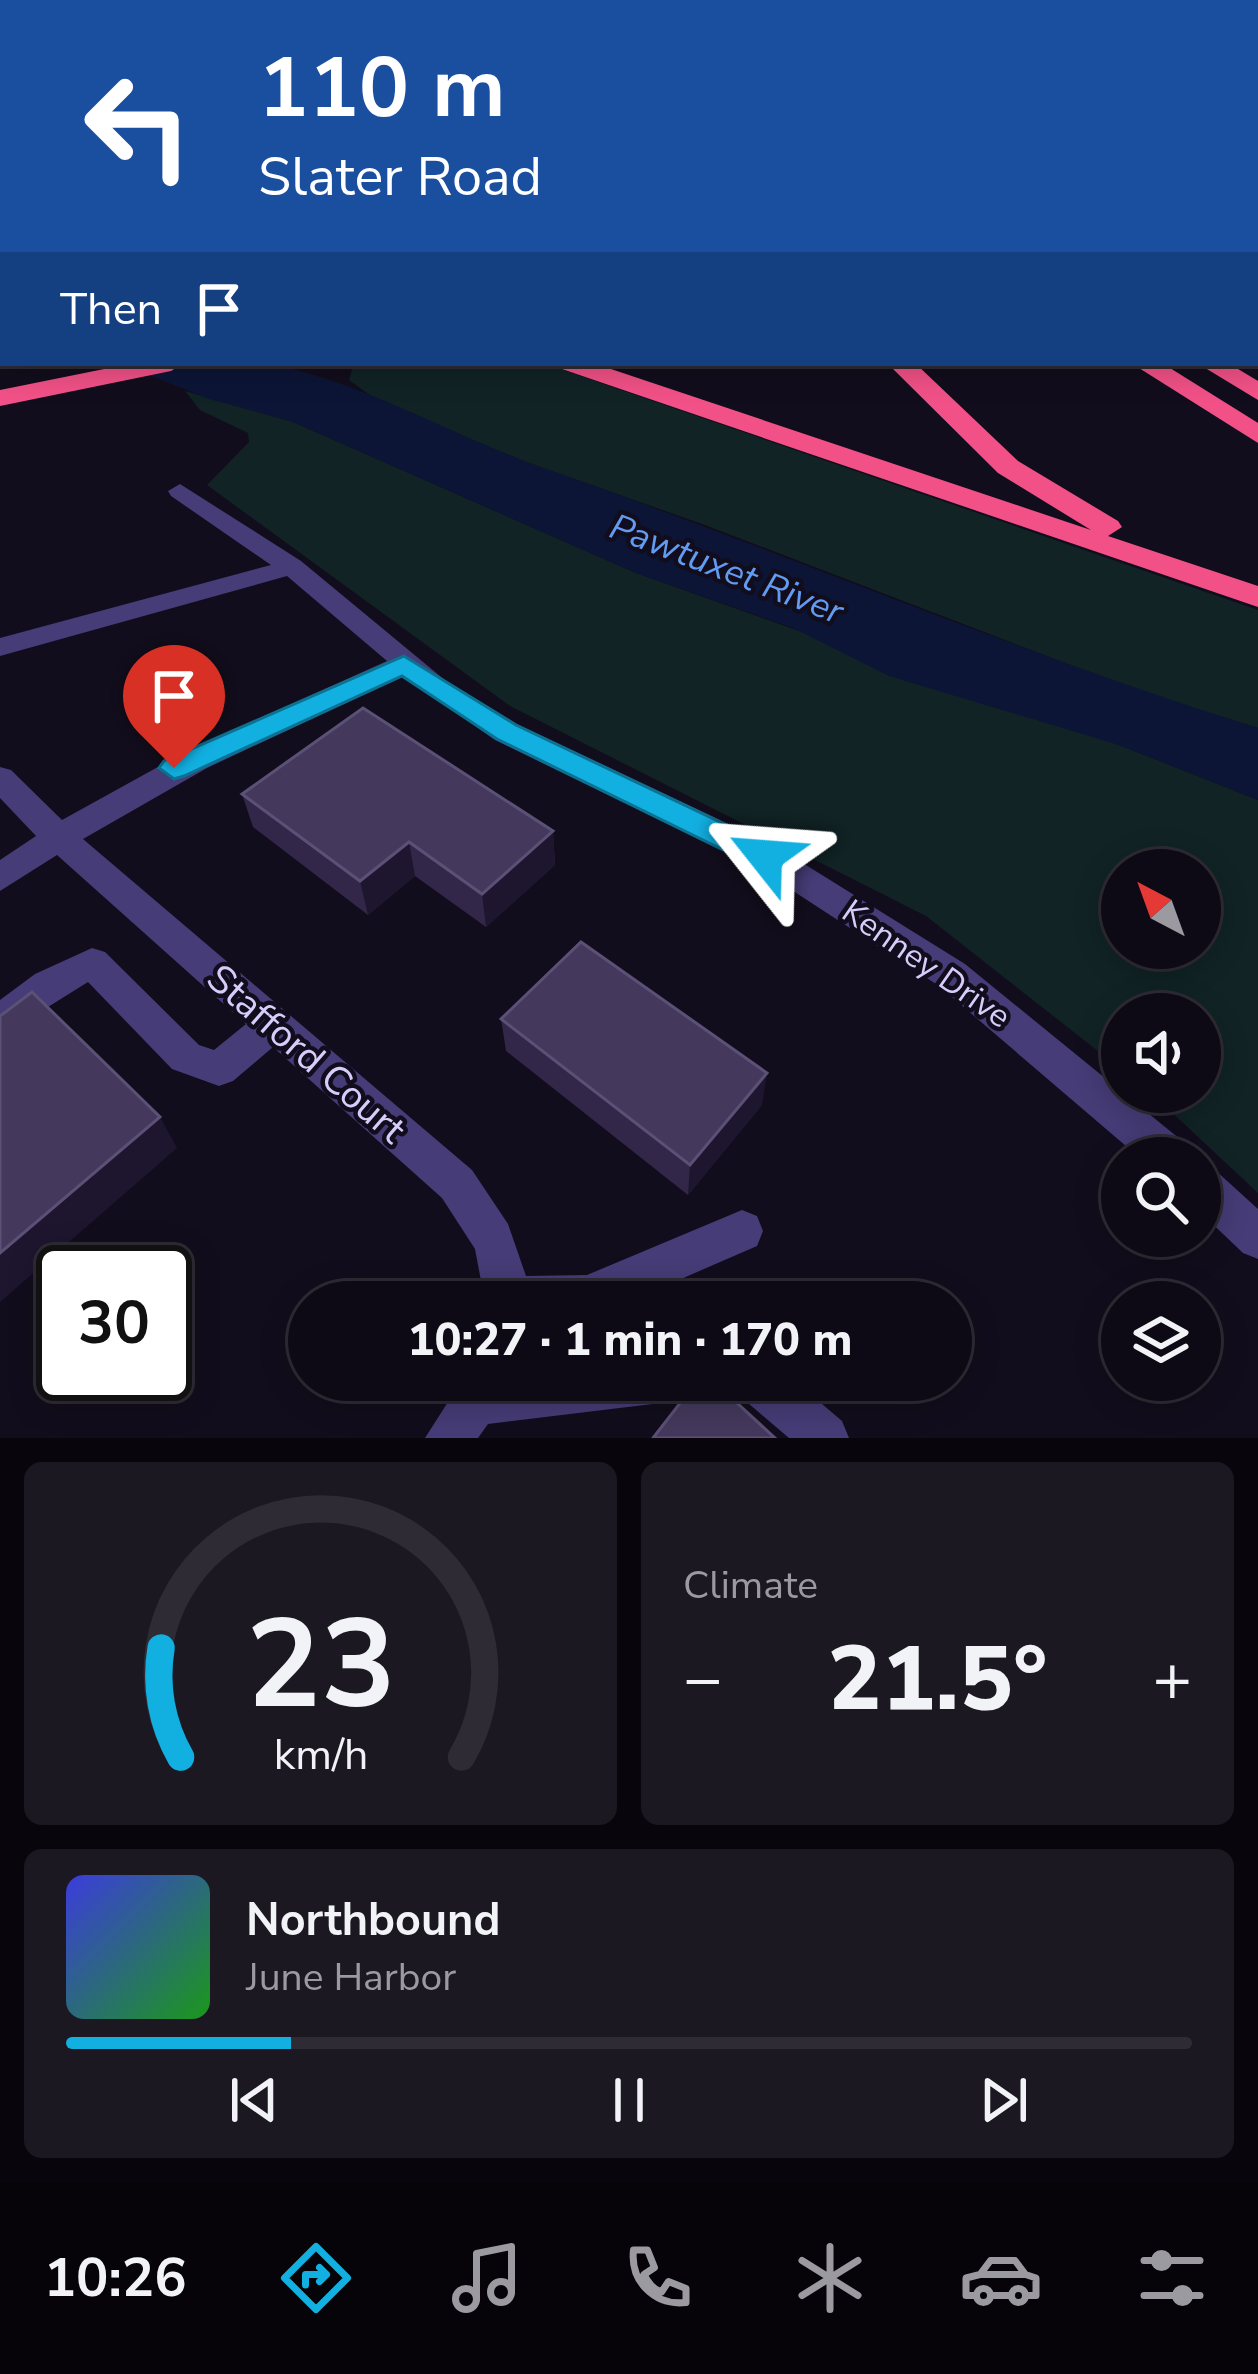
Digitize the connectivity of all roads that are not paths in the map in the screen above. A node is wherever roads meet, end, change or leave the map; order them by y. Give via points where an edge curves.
1 (156, 366) edge
2 (577, 366) edge
3 (903, 366) edge
4 (1149, 366) edge
5 (1215, 366) edge
6 (1258, 392) edge
7 (0, 398) edge
8 (1258, 435) edge
9 (180, 490) dead end
10 (292, 567) junction
11 (1258, 594) edge
12 (0, 647) edge
13 (404, 665) junction
14 (0, 778) edge
15 (58, 837) junction
16 (0, 878) edge
17 (0, 1021) edge
18 (273, 1024) junction
19 (1146, 1137) edge
20 (1221, 1204) edge
21 (742, 1232) dead end
22 (1258, 1238) edge
23 (504, 1281) edge
24 (625, 1281) edge
25 (477, 1401) edge
26 (782, 1401) edge
27 (449, 1438) edge
28 (825, 1438) edge

1 - 7 highway
2 - 11 highway
3 - 11 highway via 980,443 1043,491
4 - 8 highway
5 - 6 highway
9 - 10 street, Kenney Drive
10 - 12 street
10 - 13 street, Kenney Drive
13 - 15 street via 174,768
13 - 19 street, Kenney Drive via 506,732 721,833 855,910 952,975
14 - 15 street, Stafford Court
15 - 16 street
15 - 18 street, Stafford Court
17 - 18 street via 92,963 186,1058 219,1070
18 - 23 street, Stafford Court via 457,1184 498,1248
20 - 22 street
21 - 24 street
25 - 27 street
26 - 28 street

